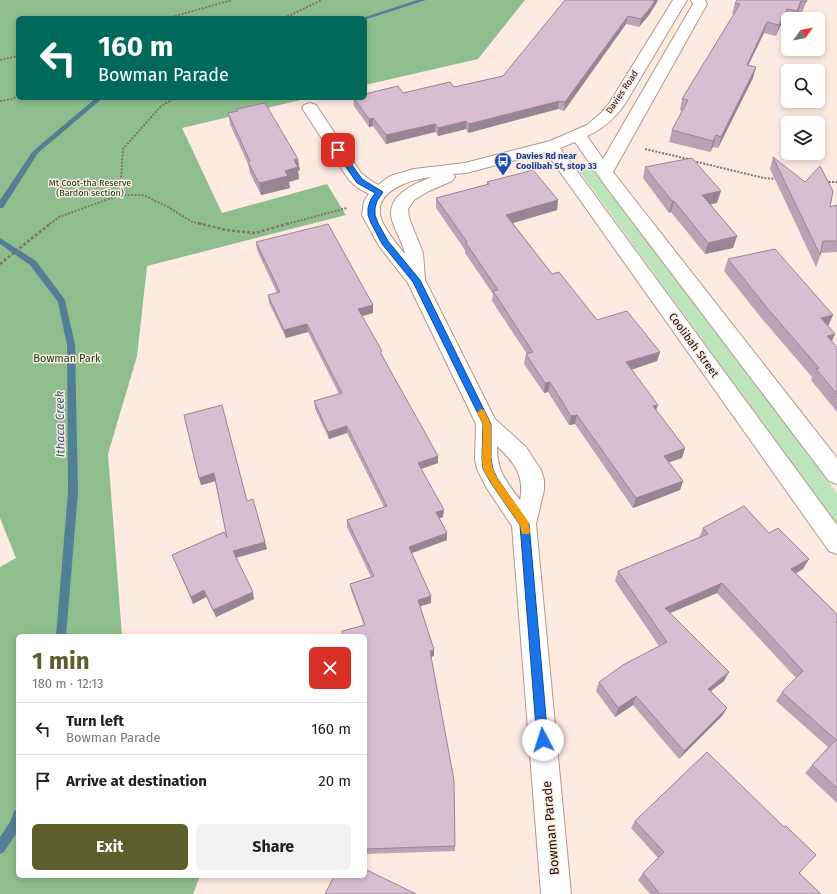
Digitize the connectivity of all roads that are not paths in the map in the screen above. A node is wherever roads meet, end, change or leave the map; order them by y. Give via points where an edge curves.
1 (680, 0) edge
2 (698, 0) edge
3 (310, 108) dead end
4 (578, 135) junction
5 (550, 146) junction
6 (566, 167) junction
7 (600, 167) junction
8 (466, 168) junction
9 (411, 193) joint
10 (381, 194) junction
11 (416, 280) junction
12 (487, 424) junction
13 (837, 475) edge
14 (524, 524) junction
15 (837, 544) edge
16 (556, 894) edge

1 - 4 street, Davies Road via 613,110 592,128
2 - 7 street via 700,4
3 - 10 street via 359,181
4 - 5 street, Davies Road
4 - 7 street
5 - 6 street, Coolibah Street
5 - 8 street, Davies Road
6 - 7 street
6 - 15 street, Coolibah Street
7 - 13 street
8 - 9 street, Davies Road
8 - 10 street, Davies Road via 420,173
9 - 11 street, Bowman Parade via 403,201 400,218 414,250
10 - 11 street, Bowman Parade via 372,215 385,242
11 - 12 street, Bowman Parade
12 - 14 street, Bowman Parade via 488,469
12 - 14 street, Bowman Parade via 521,456 532,476 532,491
14 - 16 street, Bowman Parade

